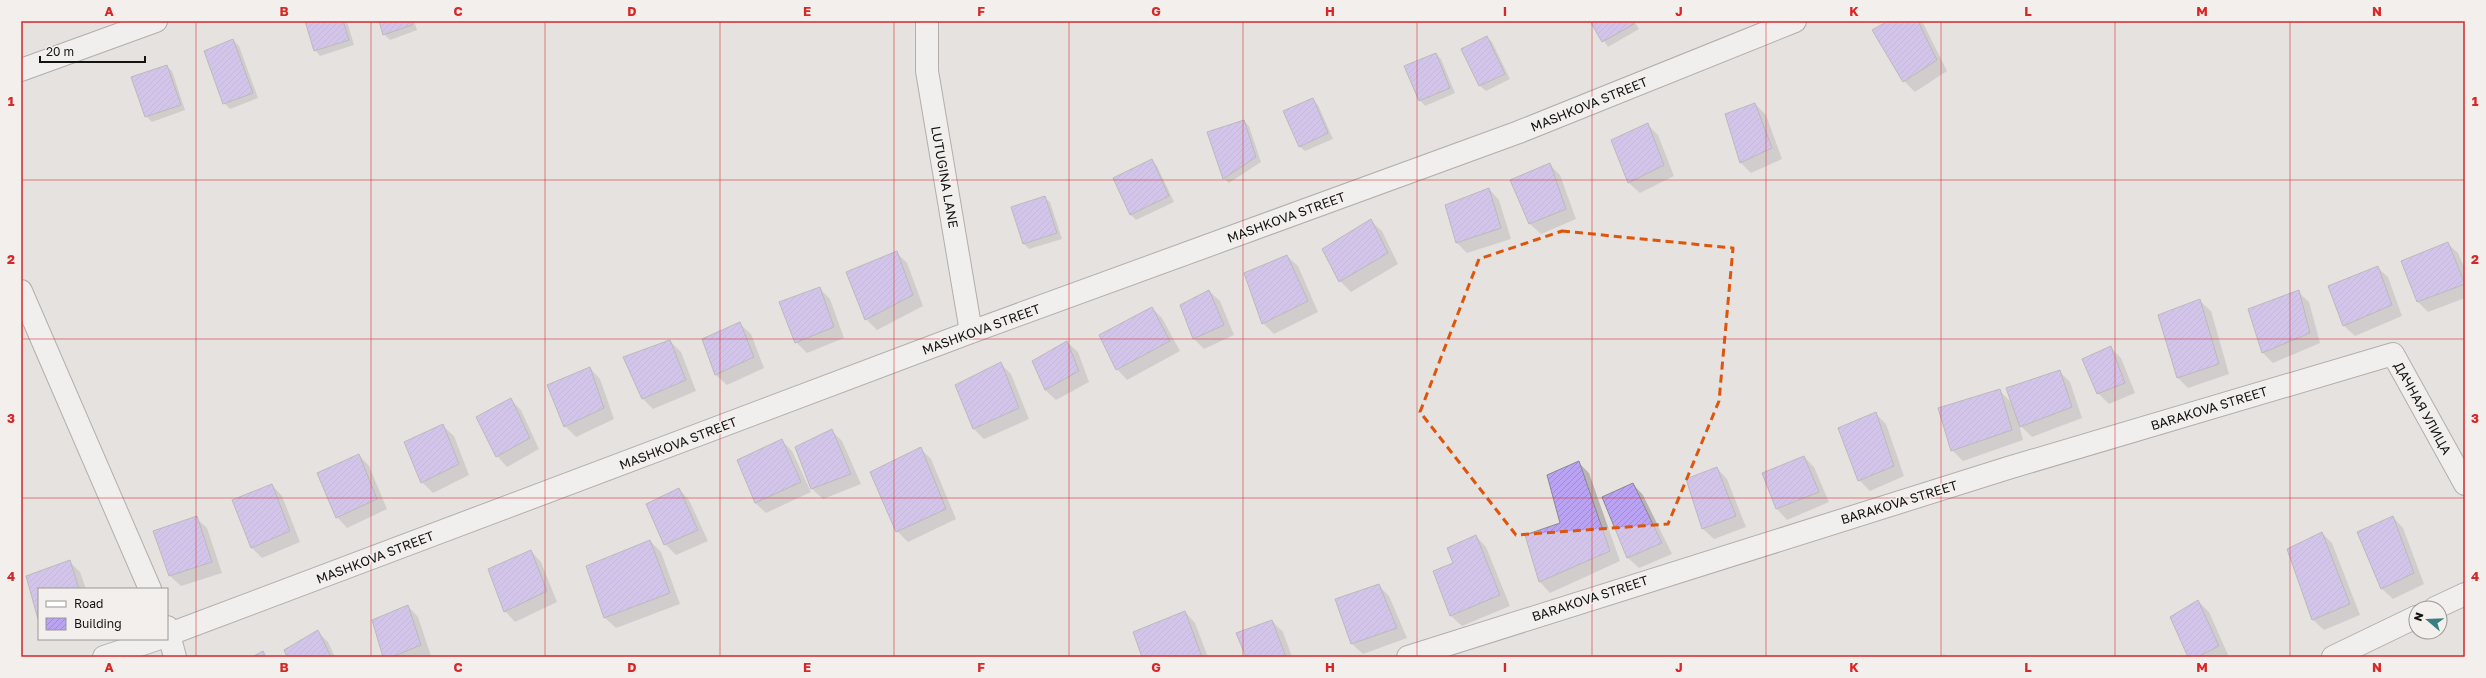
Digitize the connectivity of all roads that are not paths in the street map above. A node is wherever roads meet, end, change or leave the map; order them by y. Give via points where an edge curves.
1 (156, 21) edge
2 (927, 21) edge
3 (1795, 21) edge
4 (21, 70) edge
5 (21, 292) edge
6 (971, 332) junction
7 (2393, 354) joint
8 (2465, 484) edge
9 (150, 588) edge
10 (2465, 594) edge
11 (2448, 602) edge
12 (2408, 621) edge
13 (168, 633) edge
14 (149, 640) edge
15 (168, 640) edge
16 (104, 657) edge
17 (175, 657) edge
18 (1408, 657) edge
19 (2333, 657) edge

1 - 4 street
2 - 6 street, LUTUGINA LANE via 927,71
3 - 6 street, MASHKOVA STREET via 1519,132
5 - 9 street
6 - 13 street, MASHKOVA STREET
7 - 8 street, ДАЧНАЯ УЛИЦА
7 - 18 street, BARAKOVA STREET via 2008,468
10 - 11 street
12 - 19 street
14 - 16 street, MASHKOVA STREET
15 - 17 street

